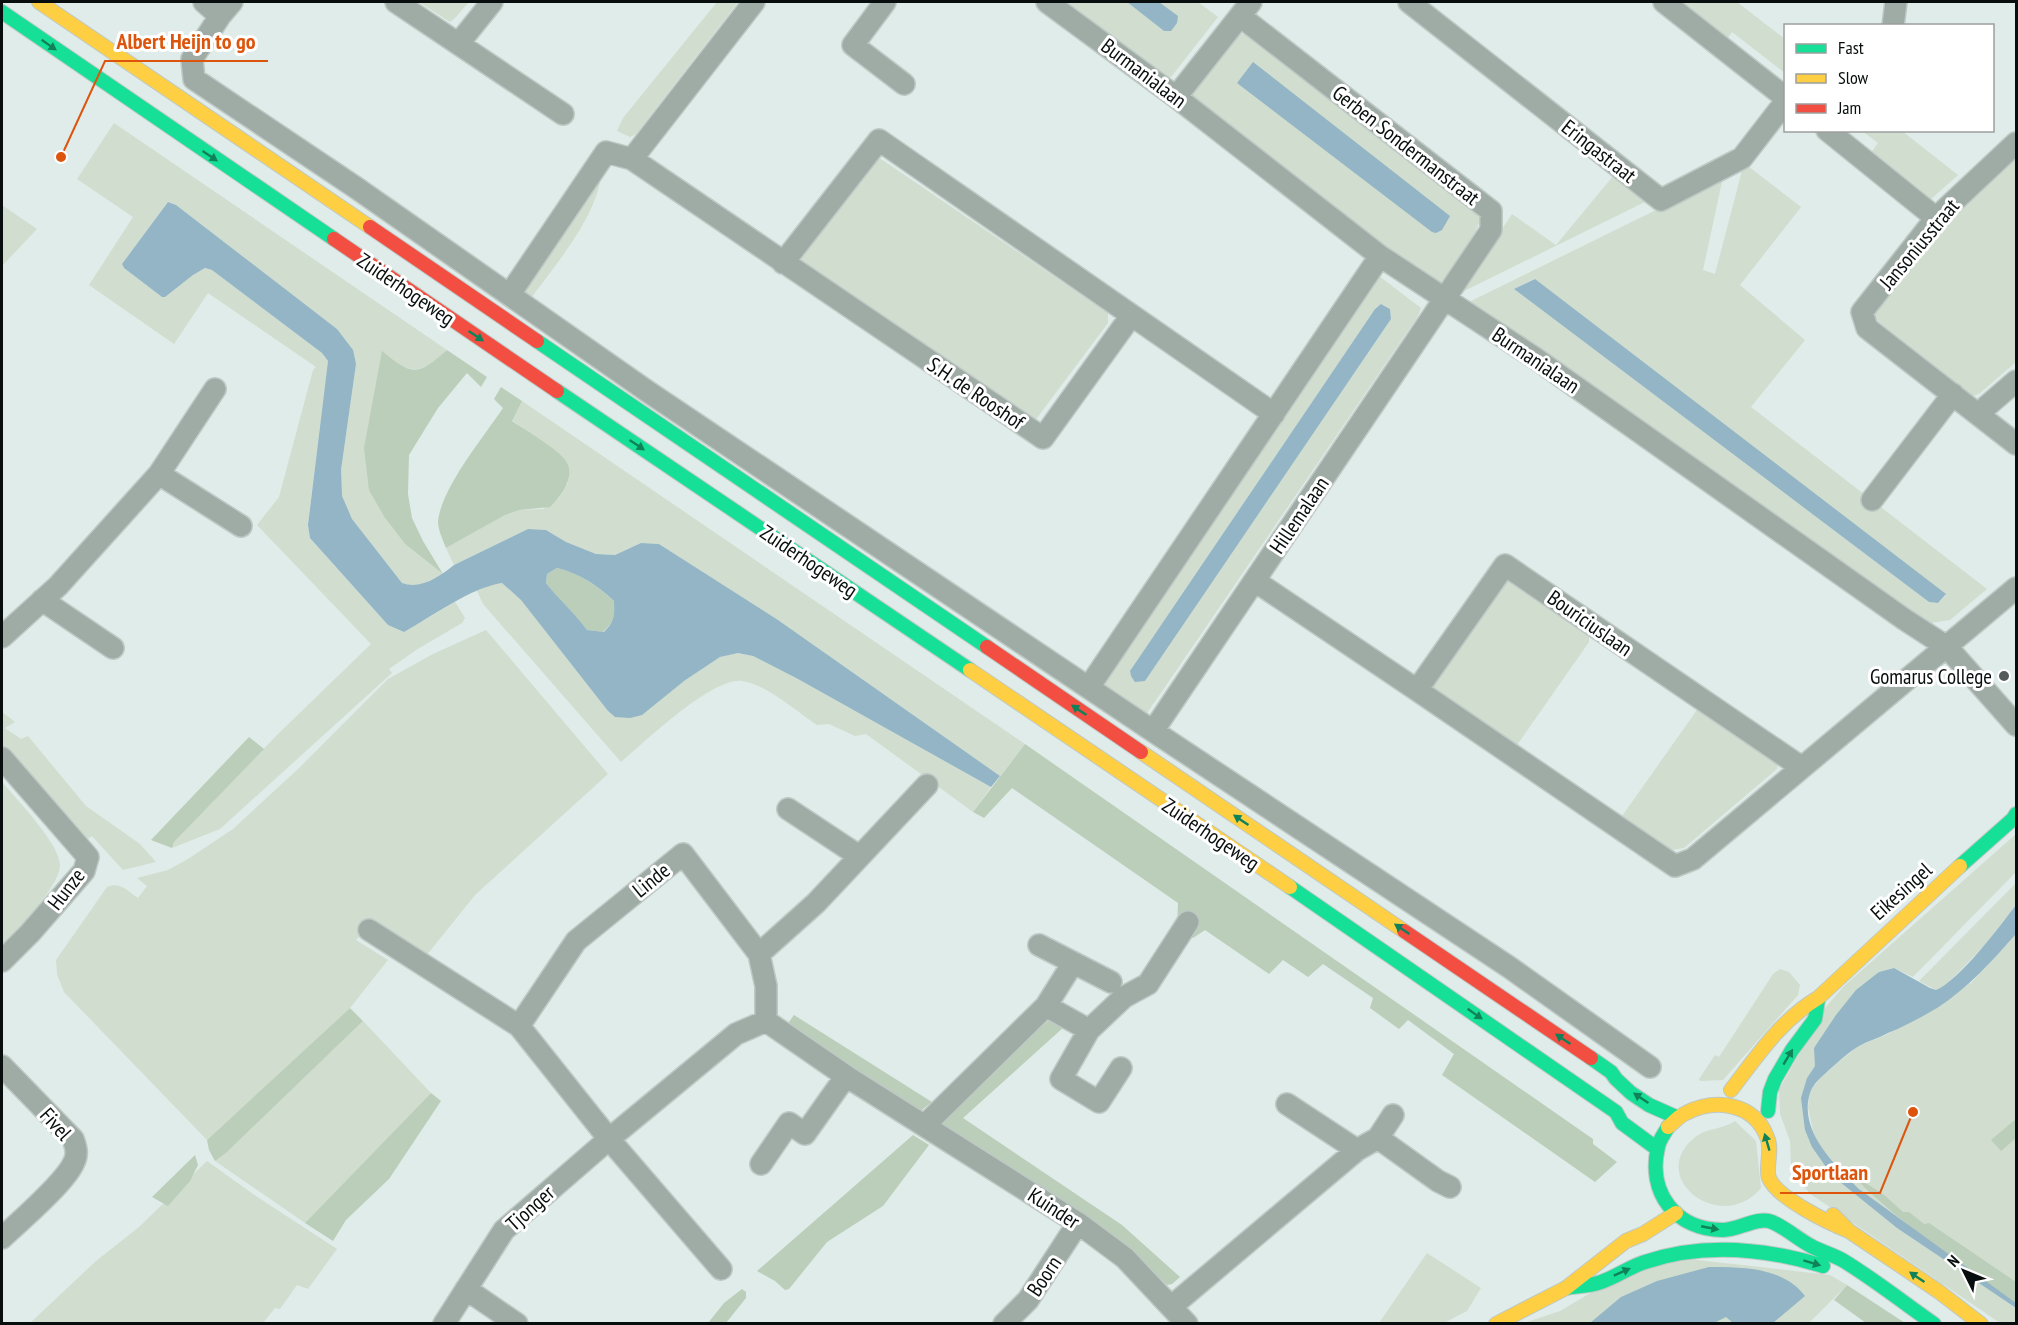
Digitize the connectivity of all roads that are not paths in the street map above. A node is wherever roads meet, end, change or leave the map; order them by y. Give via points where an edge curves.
1 (39, 2) edge
2 (204, 2) edge
3 (396, 2) edge
4 (492, 2) edge
5 (754, 2) edge
6 (885, 2) edge
7 (1047, 2) edge
8 (1409, 2) edge
9 (1664, 2) edge
10 (1896, 2) edge
11 (226, 9) edge
12 (1246, 9) edge
13 (2, 12) edge
14 (1893, 24) edge
15 (459, 43) junction
16 (904, 84) dead end
17 (1176, 97) junction
18 (1784, 98) edge
19 (1784, 100) edge
20 (563, 114) dead end
21 (1829, 132) edge
22 (2016, 143) edge
23 (632, 159) junction
24 (1936, 218) junction
25 (1380, 256) junction
26 (783, 263) junction
27 (516, 285) dead end
28 (1445, 299) junction
29 (1131, 316) junction
30 (2016, 381) edge
31 (215, 389) dead end
32 (1953, 394) junction
33 (1274, 414) junction
34 (1980, 415) junction
35 (2016, 444) edge
36 (159, 474) junction
37 (1872, 500) dead end
38 (241, 526) dead end
39 (1255, 581) junction
40 (2016, 588) edge
41 (42, 600) junction
42 (2, 637) edge
43 (1947, 647) junction
44 (113, 648) dead end
45 (1089, 687) junction
46 (1417, 690) junction
47 (2016, 725) edge
48 (1153, 731) junction
49 (2, 758) edge
50 (1801, 767) junction
51 (927, 785) dead end
52 (788, 809) dead end
53 (2015, 817) edge
54 (859, 856) junction
55 (1188, 922) dead end
56 (369, 930) dead end
57 (1040, 945) dead end
58 (759, 954) junction
59 (2, 961) edge
60 (1073, 963) junction
61 (1111, 982) dead end
62 (1818, 998) junction
63 (1046, 1006) junction
64 (766, 1021) junction
65 (519, 1026) junction
66 (1089, 1030) junction
67 (2, 1066) edge
68 (1650, 1067) dead end
69 (1121, 1068) dead end
70 (1611, 1072) junction
71 (846, 1076) junction
72 (1666, 1098) dead end
73 (1742, 1098) junction
74 (1287, 1104) dead end
75 (1393, 1114) dead end
76 (1676, 1117) junction
77 (1716, 1119) dead end
78 (925, 1125) junction
79 (1378, 1138) junction
80 (609, 1139) junction
81 (1658, 1142) junction
82 (1674, 1145) dead end
83 (1358, 1150) junction
84 (761, 1164) dead end
85 (1671, 1179) dead end
86 (1778, 1182) junction
87 (1450, 1187) dead end
88 (1677, 1193) dead end
89 (1688, 1204) dead end
90 (1751, 1209) dead end
91 (1676, 1213) junction
92 (1733, 1214) dead end
93 (1639, 1219) dead end
94 (1078, 1223) junction
95 (2, 1238) edge
96 (1626, 1241) junction
97 (1842, 1259) junction
98 (721, 1269) dead end
99 (1878, 1283) junction
100 (1566, 1288) junction
101 (465, 1289) junction
102 (1172, 1306) junction
103 (444, 1323) edge
104 (517, 1323) edge
105 (1004, 1323) edge
106 (1187, 1323) edge
107 (1496, 1323) edge
108 (1934, 1323) edge
109 (1981, 1323) edge

70 -> 1 main road, Zuiderhogeweg
2 - 11 street
3 - 15 street
4 - 15 street
5 - 23 street
6 - 16 street via 853,45
7 - 17 street, Burmanialaan
8 - 19 street, Eringastraat via 1661,200 1742,158
9 - 18 street
10 - 14 street
11 - 45 street via 192,59 194,79 589,352
12 - 17 street, Gerben Sondermanstraat
12 - 28 street, Gerben Sondermanstraat via 1491,211 1491,230
13 -> 81 main road, Zuiderhogeweg via 1616,1112 1628,1112
15 - 20 street
17 - 25 street, Burmanialaan
21 - 24 street
22 - 24 street, Jansoniusstraat
23 - 26 street, S.H. de Rooshof
23 - 27 street via 606,152
24 - 32 street, Jansoniusstraat via 1862,312 1868,328
25 - 28 street, Burmanialaan
25 - 33 street
26 - 29 street via 879,140
26 - 29 street, S.H. de Rooshof via 1043,438
28 - 39 street, Hillemalaan
28 - 43 street, Burmanialaan
29 - 33 street
30 - 34 street
31 - 36 street
32 - 34 street
32 - 37 street
33 - 45 street
34 - 35 street
36 - 38 street
36 - 41 street
39 - 46 street
39 - 48 street, Hillemalaan
40 - 43 street
41 - 42 street
41 - 44 street
43 - 47 street, Burmanialaan
43 - 50 street
45 - 48 street
46 - 50 street via 1675,866 1693,859
46 - 50 street, Bouriciuslaan via 1505,565
48 - 68 street via 1509,967
49 - 59 street, Hunze via 88,857 84,871
51 - 54 street
52 - 54 street
53 - 62 main road, Eikesingel
54 - 58 street via 816,903
55 - 66 street via 1148,984 1124,997
56 - 65 street
57 - 60 street
58 - 64 street, Linde via 766,986
58 - 65 street, Linde via 683,854 576,941
60 - 61 street
60 - 63 street
62 - 73 main road, Eikesingel via 1776,1031
73 -> 62 main road, Eikesingel via 1771,1115 1770,1092 1775,1079 1815,1018
63 - 66 street
63 - 78 street
64 - 71 street, Kuinder
64 - 80 street, Tjonger via 736,1034
65 - 80 street
66 - 69 street via 1061,1079 1099,1102
67 - 95 street, Fivel via 73,1139 76,1150 74,1163 62,1179
70 - 72 main road, Zuiderhogeweg via 1623,1073
76 -> 70 main road, Zuiderhogeweg via 1616,1081
71 - 78 street, Kuinder
71 - 84 street via 805,1134 789,1123
73 - 76 main road via 1717,1097
73 - 77 main road via 1725,1116
86 -> 73 main road via 1767,1177 1770,1160 1766,1135 1747,1112
74 - 83 street
75 - 79 street
76 - 81 main road
78 - 94 street, Kuinder
79 - 83 street
79 - 87 street
80 - 98 street
80 - 101 street, Tjonger via 504,1230
81 - 82 main road, Zuiderhogeweg
81 - 91 main road via 1657,1198
83 - 102 street
85 - 88 main road
86 - 97 main road via 1768,1203 1834,1247
109 -> 86 main road via 1849,1231 1828,1224
89 - 91 main road
90 - 92 main road
91 - 96 main road
91 -> 97 main road via 1712,1229 1770,1221 1826,1255
93 - 96 main road
94 - 102 street, Kuinder via 1125,1258
94 - 105 street, Boorn via 1028,1300
96 - 100 main road
97 - 99 main road
100 -> 99 main road via 1598,1283 1646,1261 1724,1249 1787,1256
99 - 108 main road
100 - 107 main road
101 - 103 street, Tjonger
101 - 104 street
102 - 106 street, Kuinder

